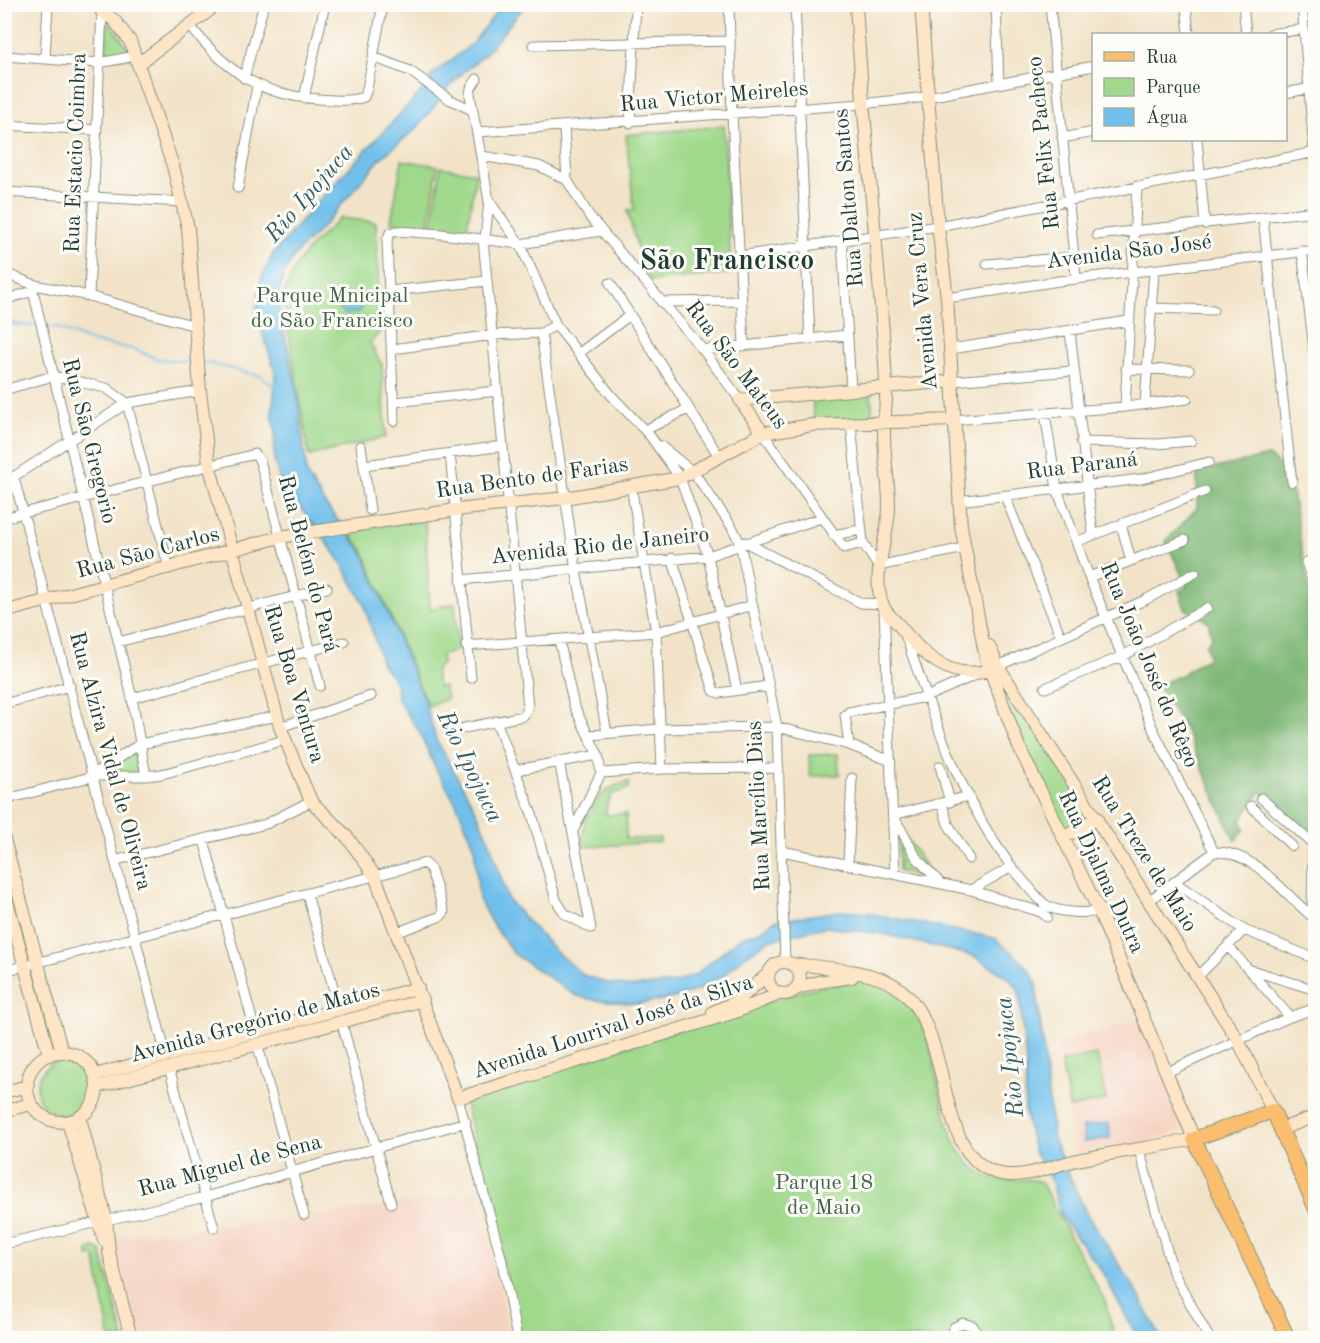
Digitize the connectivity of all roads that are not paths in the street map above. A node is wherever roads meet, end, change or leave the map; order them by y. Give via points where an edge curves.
1 (48, 4) edge
2 (264, 4) edge
3 (325, 4) edge
4 (383, 4) edge
5 (636, 4) edge
6 (729, 4) edge
7 (795, 4) edge
8 (856, 4) edge
9 (921, 4) edge
10 (996, 4) edge
11 (1050, 4) edge
12 (1186, 4) edge
13 (1244, 4) edge
14 (1302, 4) edge
15 (211, 6) edge
16 (100, 7) edge
17 (190, 26) junction
18 (1304, 29) junction
19 (1188, 33) edge
20 (1246, 33) edge
21 (1277, 33) edge
22 (730, 41) junction
23 (636, 43) junction
24 (533, 45) dead end
25 (4, 56) edge
26 (373, 57) junction
27 (45, 58) junction
28 (136, 60) junction
29 (99, 63) junction
30 (1092, 66) edge
31 (1056, 73) junction
32 (244, 78) junction
33 (477, 79) dead end
34 (999, 83) junction
35 (257, 86) junction
36 (1312, 88) edge
37 (1287, 93) edge
38 (927, 97) junction
39 (304, 98) junction
40 (861, 104) junction
41 (472, 110) junction
42 (798, 110) junction
43 (732, 115) junction
44 (630, 123) junction
45 (4, 125) edge
46 (564, 128) junction
47 (96, 130) junction
48 (477, 132) junction
49 (1092, 132) edge
50 (1062, 138) junction
51 (1197, 141) edge
52 (1314, 152) edge
53 (482, 156) junction
54 (1201, 173) junction
55 (1316, 176) edge
56 (567, 180) junction
57 (1137, 186) junction
58 (238, 188) dead end
59 (4, 192) edge
60 (94, 196) junction
61 (1070, 200) junction
62 (489, 201) junction
63 (182, 202) junction
64 (1316, 211) edge
65 (1263, 217) junction
66 (1205, 224) junction
67 (938, 226) junction
68 (601, 231) junction
69 (1135, 231) junction
70 (874, 235) junction
71 (1097, 235) dead end
72 (484, 239) junction
73 (842, 240) junction
74 (520, 244) junction
75 (806, 246) junction
76 (1316, 250) edge
77 (1302, 251) junction
78 (1268, 254) junction
79 (740, 256) junction
80 (1075, 257) junction
81 (987, 264) dead end
82 (1154, 270) junction
83 (4, 273) edge
84 (1132, 273) junction
85 (1076, 278) junction
86 (487, 281) junction
87 (610, 282) dead end
88 (34, 288) junction
89 (390, 291) junction
90 (89, 296) junction
91 (947, 298) junction
92 (4, 300) edge
93 (741, 301) junction
94 (661, 302) junction
95 (1151, 308) junction
96 (1213, 310) dead end
97 (630, 315) junction
98 (1128, 321) junction
99 (555, 325) junction
100 (195, 326) junction
101 (1070, 330) junction
102 (541, 333) junction
103 (492, 335) junction
104 (847, 335) junction
105 (810, 339) junction
106 (744, 345) junction
107 (393, 348) junction
108 (703, 350) junction
109 (951, 350) junction
110 (578, 354) junction
111 (1316, 365) edge
112 (1126, 369) junction
113 (1189, 370) dead end
114 (1073, 371) junction
115 (1147, 371) junction
116 (53, 376) junction
117 (952, 381) junction
118 (887, 387) junction
119 (4, 390) edge
120 (851, 390) junction
121 (200, 391) junction
122 (498, 391) junction
123 (1187, 399) dead end
124 (740, 400) junction
125 (395, 402) junction
126 (127, 403) junction
127 (1145, 404) junction
128 (1125, 407) junction
129 (688, 409) junction
130 (1077, 410) junction
131 (1045, 414) junction
132 (954, 420) junction
133 (394, 421) dead end
134 (884, 422) junction
135 (851, 424) junction
136 (647, 433) junction
137 (764, 433) junction
138 (70, 439) junction
139 (1191, 441) dead end
140 (1081, 442) junction
141 (361, 446) dead end
142 (503, 446) junction
143 (450, 453) junction
144 (720, 458) junction
145 (1209, 462) dead end
146 (209, 464) junction
147 (364, 465) junction
148 (694, 473) junction
149 (14, 478) junction
150 (680, 478) junction
151 (146, 481) junction
152 (1292, 482) dead end
153 (4, 483) edge
154 (631, 486) junction
155 (1086, 486) junction
156 (1057, 489) junction
157 (1205, 491) dead end
158 (1005, 496) junction
159 (84, 497) junction
160 (565, 498) junction
161 (958, 501) junction
162 (507, 503) junction
163 (456, 510) junction
164 (24, 513) junction
165 (373, 516) junction
166 (4, 518) edge
167 (821, 518) junction
168 (1121, 524) junction
169 (861, 530) junction
170 (302, 533) joint
171 (833, 535) junction
172 (1093, 535) junction
173 (280, 537) junction
174 (1185, 540) dead end
175 (742, 542) junction
176 (1076, 542) junction
177 (863, 543) junction
178 (964, 549) junction
179 (234, 551) junction
180 (708, 556) junction
181 (672, 558) junction
182 (642, 561) junction
183 (1131, 561) junction
184 (1306, 562) dead end
185 (878, 566) junction
186 (169, 569) junction
187 (576, 570) junction
188 (1196, 573) dead end
189 (515, 574) junction
190 (1089, 577) junction
191 (461, 580) junction
192 (105, 586) junction
193 (327, 588) dead end
194 (1316, 592) edge
195 (297, 596) junction
196 (47, 601) junction
197 (753, 605) junction
198 (884, 606) junction
199 (250, 608) junction
200 (1207, 608) dead end
201 (4, 612) edge
202 (720, 615) junction
203 (1106, 617) junction
204 (691, 623) junction
205 (656, 632) junction
206 (906, 635) junction
207 (1061, 637) junction
208 (589, 638) junction
209 (559, 640) junction
210 (521, 641) junction
211 (118, 642) junction
212 (344, 642) dead end
213 (466, 646) junction
214 (311, 651) junction
215 (1123, 656) junction
216 (264, 662) junction
217 (988, 670) junction
218 (471, 678) dead end
219 (70, 686) junction
220 (320, 686) dead end
221 (768, 686) junction
222 (1045, 688) dead end
223 (737, 690) junction
224 (371, 696) dead end
225 (926, 697) junction
226 (132, 698) junction
227 (4, 704) edge
228 (1022, 704) junction
229 (889, 705) junction
230 (1006, 713) junction
231 (279, 721) junction
232 (496, 721) junction
233 (777, 727) junction
234 (659, 729) junction
235 (455, 730) dead end
236 (607, 733) junction
237 (590, 735) junction
238 (285, 740) junction
239 (140, 744) junction
240 (849, 745) junction
241 (598, 755) junction
242 (559, 761) junction
243 (891, 761) junction
244 (940, 766) dead end
245 (779, 768) junction
246 (662, 769) junction
247 (516, 770) junction
248 (601, 773) junction
249 (93, 775) junction
250 (146, 776) junction
251 (852, 778) dead end
252 (969, 796) junction
253 (1261, 798) dead end
254 (4, 800) edge
255 (311, 801) junction
256 (946, 803) junction
257 (1251, 807) dead end
258 (893, 814) junction
259 (1097, 818) junction
260 (574, 829) junction
261 (1063, 838) junction
262 (4, 839) edge
263 (204, 840) junction
264 (1292, 846) dead end
265 (782, 851) junction
266 (1214, 852) junction
267 (969, 859) dead end
268 (117, 860) junction
269 (848, 863) junction
270 (1011, 867) junction
271 (895, 874) junction
272 (375, 876) junction
273 (1176, 883) junction
274 (940, 884) junction
275 (4, 890) edge
276 (971, 890) junction
277 (307, 894) junction
278 (1150, 900) junction
279 (1099, 911) junction
280 (223, 915) junction
281 (1047, 917) dead end
282 (1314, 917) edge
283 (1244, 930) junction
284 (398, 932) junction
285 (137, 936) junction
286 (1228, 946) junction
287 (1316, 959) edge
288 (788, 963) junction
289 (33, 964) junction
290 (1251, 970) junction
291 (4, 971) edge
292 (768, 974) junction
293 (865, 976) junction
294 (1197, 977) junction
295 (418, 988) junction
296 (795, 990) junction
297 (1316, 990) edge
298 (779, 994) junction
299 (423, 1000) junction
300 (1316, 1008) edge
301 (340, 1014) junction
302 (1290, 1017) junction
303 (256, 1037) junction
304 (1238, 1040) junction
305 (62, 1052) junction
306 (49, 1055) junction
307 (166, 1055) junction
308 (170, 1068) junction
309 (1167, 1072) junction
310 (96, 1081) junction
311 (28, 1086) junction
312 (4, 1092) edge
313 (457, 1094) junction
314 (32, 1104) junction
315 (4, 1111) edge
316 (1273, 1111) junction
317 (1316, 1116) edge
318 (74, 1120) junction
319 (466, 1122) junction
320 (1281, 1129) junction
321 (1194, 1139) junction
322 (376, 1146) junction
323 (1139, 1149) junction
324 (291, 1171) junction
325 (1311, 1191) edge
326 (205, 1197) junction
327 (391, 1203) dead end
328 (1316, 1209) edge
329 (304, 1215) dead end
330 (101, 1220) junction
331 (214, 1227) dead end
332 (4, 1244) edge
333 (130, 1338) edge
334 (517, 1338) edge
335 (949, 1338) edge
336 (979, 1338) edge
337 (1209, 1338) edge
338 (1288, 1338) edge

1 - 27 street
2 - 32 street
3 - 39 street
4 - 26 street
5 - 23 street
6 - 22 street
7 - 42 street
8 - 40 street, Rua Dalton Santos
9 - 38 street, Avenida Vera Cruz
10 - 34 street
11 - 31 street, Rua Felix Pacheco
12 - 19 street
13 - 20 street
14 - 18 street
15 - 17 street
16 - 28 street, Rua Boa Ventura via 122,30
16 - 29 street, Rua Estacio Coimbra
17 - 28 street
17 - 32 street via 218,58
18 - 21 street
18 - 36 street
22 - 23 street
22 - 43 street
23 - 24 street
23 - 44 street
25 - 27 street
26 - 39 street via 364,97 348,101
26 - 41 street via 410,71
27 - 29 street
28 - 29 street
28 - 63 street, Rua Boa Ventura
29 - 47 street, Rua Estacio Coimbra
30 - 31 street, Rua Victor Meireles
31 - 34 street, Rua Victor Meireles
31 - 50 street, Rua Felix Pacheco
32 - 35 street
33 - 41 street via 470,91
34 - 38 street, Rua Victor Meireles
35 - 39 street
35 - 58 street
36 - 37 street
36 - 52 street
38 - 40 street, Rua Victor Meireles
38 - 67 street, Avenida Vera Cruz
40 - 42 street, Rua Victor Meireles
40 - 70 street, Rua Dalton Santos
41 - 48 street
42 - 43 street, Rua Victor Meireles
42 - 75 street
43 - 44 street, Rua Victor Meireles
43 - 79 street
44 - 46 street, Rua Victor Meireles
45 - 47 street
46 - 48 street, Rua Victor Meireles
46 - 56 street
47 - 60 street, Rua Estacio Coimbra
48 - 53 street
49 - 50 street
50 - 61 street, Rua Felix Pacheco
51 - 54 street
52 - 54 street
52 - 55 street
53 - 56 street via 539,166
53 - 62 street
54 - 57 street
54 - 66 street
56 - 68 street, Rua São Mateus
57 - 61 street
57 - 69 street
59 - 60 street
60 - 63 street
60 - 90 street, Rua Estacio Coimbra
61 - 67 street
61 - 80 street, Rua Felix Pacheco
62 - 72 street
62 - 74 street
63 - 100 street, Rua Boa Ventura via 188,228
64 - 65 street
65 - 66 street
65 - 78 street
66 - 69 street
67 - 70 street
67 - 91 street, Avenida Vera Cruz
68 - 74 street
68 - 94 street, Rua São Mateus
69 - 71 street
69 - 84 street
70 - 73 street
70 - 118 street, Rua Dalton Santos
72 - 74 street
72 - 86 street
72 - 89 street via 390,233
73 - 75 street
73 - 104 street
74 - 99 street
75 - 79 street
75 - 105 street
76 - 77 street, Avenida São José
77 - 78 street, Avenida São José
77 - 111 street
78 - 82 street, Avenida São José
78 - 152 street
79 - 93 street
80 - 81 street
80 - 85 street, Rua Felix Pacheco
82 - 84 street, Avenida São José
82 - 95 street
83 - 88 street
84 - 85 street, Avenida São José
84 - 98 street
85 - 91 street, Avenida São José
86 - 89 street
86 - 103 street
87 - 97 street
88 - 90 street
88 - 92 street
88 - 116 street, Rua São Gregorio
89 - 107 street
90 - 100 street
91 - 109 street, Avenida Vera Cruz
93 - 94 street
93 - 106 street
94 - 108 street, Rua São Mateus
95 - 96 street
95 - 115 street
97 - 110 street
97 - 129 street
98 - 101 street
98 - 112 street
99 - 102 street
99 - 110 street
100 - 121 street, Rua Boa Ventura
101 - 109 street
101 - 114 street
102 - 103 street
102 - 160 street
103 - 107 street
103 - 122 street
104 - 105 street
104 - 120 street
105 - 106 street
106 - 108 street
107 - 125 street
108 - 124 street, Rua São Mateus
109 - 117 street, Avenida Vera Cruz
110 - 136 street
112 - 115 street
112 - 128 street
113 - 115 street
114 - 117 street
114 - 130 street
115 - 127 street
116 - 119 street
116 - 126 street via 106,388
116 - 138 street, Rua São Gregorio
117 - 118 street
117 - 132 street, Avenida Vera Cruz
118 - 120 street
118 - 134 street, Rua Dalton Santos
120 - 124 street
121 - 126 street
121 - 146 street, Rua Boa Ventura
122 - 125 street
122 - 142 street
123 - 127 street
124 - 137 street, Rua São Mateus
125 - 133 street
126 - 138 street
126 - 151 street
127 - 128 street
128 - 130 street
129 - 136 street
129 - 144 street
130 - 131 street
130 - 140 street
131 - 132 street
131 - 156 street, Rua João José do Rêgo
132 - 134 street
132 - 161 street, Avenida Vera Cruz
134 - 135 street
134 - 185 street, Rua Dalton Santos via 889,506 885,550
135 - 137 street via 812,425
135 - 169 street
136 - 148 street
136 - 150 street
137 - 144 street, Rua Bento de Farias
137 - 167 street, Rua São Mateus
138 - 149 street
138 - 159 street, Rua São Gregorio
139 - 140 street
140 - 155 street
141 - 147 street
142 - 143 street
142 - 162 street
143 - 147 street
143 - 163 street
144 - 148 street, Rua Bento de Farias
145 - 155 street, Rua Paraná via 1141,479
146 - 151 street
146 - 173 street, Rua Belém do Pará via 255,454
146 - 179 street, Rua Boa Ventura
147 - 165 street
148 - 150 street, Rua Bento de Farias
148 - 175 street
149 - 153 street
149 - 164 street, Rua Alzira Vidal de Oliveira
150 - 154 street, Rua Bento de Farias
150 - 180 street
151 - 159 street
151 - 186 street
154 - 160 street, Rua Bento de Farias
154 - 182 street
155 - 156 street, Rua Paraná
155 - 172 street
156 - 158 street, Rua Paraná
156 - 176 street, Rua João José do Rêgo
157 - 168 street
158 - 161 street, Rua Paraná
158 - 207 street
159 - 164 street
159 - 192 street, Rua São Gregorio
160 - 162 street, Rua Bento de Farias
160 - 187 street
161 - 178 street, Avenida Vera Cruz
162 - 163 street, Rua Bento de Farias
162 - 189 street
163 - 165 street, Rua Bento de Farias
163 - 191 street
164 - 166 street
164 - 196 street, Rua Alzira Vidal de Oliveira
165 - 170 street, Rua Bento de Farias
167 - 171 street, Rua São Mateus
167 - 175 street, Avenida Rio de Janeiro
168 - 172 street
168 - 183 street
169 - 171 street
169 - 177 street
170 - 173 street, Rua São Carlos
171 - 177 street via 844,548
172 - 176 street
173 - 179 street, Rua São Carlos
173 - 195 street, Rua Belém do Pará
174 - 183 street
175 - 180 street, Avenida Rio de Janeiro
175 - 197 street, Rua Marcílio Dias
175 - 198 street via 861,603
176 - 190 street, Rua João José do Rêgo
177 - 185 street
178 - 185 street
178 - 217 street, Rua Treze de Maio
179 - 186 street, Rua São Carlos
179 - 199 street, Rua Boa Ventura
180 - 181 street, Avenida Rio de Janeiro
180 - 202 street
181 - 182 street, Avenida Rio de Janeiro
181 - 204 street
182 - 187 street, Avenida Rio de Janeiro
182 - 205 street
183 - 190 street
184 - 194 street
185 - 198 street
186 - 192 street, Rua São Carlos
187 - 189 street, Avenida Rio de Janeiro
187 - 208 street
188 - 203 street
189 - 191 street, Avenida Rio de Janeiro
189 - 210 street
190 - 203 street, Rua João José do Rêgo
191 - 213 street
192 - 196 street, Rua São Carlos
192 - 211 street, Rua São Gregorio
193 - 195 street
195 - 199 street
195 - 214 street, Rua Belém do Pará
196 - 201 street, Rua São Carlos
196 - 219 street, Rua Alzira Vidal de Oliveira
197 - 202 street
197 - 221 street, Rua Marcílio Dias
198 - 206 street
198 - 229 street
199 - 211 street
199 - 216 street, Rua Boa Ventura
200 - 215 street
202 - 204 street
202 - 223 street
203 - 207 street
203 - 215 street, Rua João José do Rêgo
204 - 205 street
204 - 223 street via 716,692
205 - 208 street
205 - 234 street
206 - 217 street via 947,668 960,673
206 - 225 street
207 - 217 street
208 - 209 street
208 - 236 street
209 - 210 street
209 - 237 street via 574,706
210 - 213 street
210 - 232 street via 526,714
211 - 226 street, Rua São Gregorio
212 - 214 street
213 - 218 street
214 - 216 street
214 - 220 street, Rua Belém do Pará
215 - 222 street
215 - 266 street, Rua João José do Rêgo via 1153,729
216 - 226 street
216 - 231 street, Rua Boa Ventura
217 - 225 street
217 - 228 street, Rua Treze de Maio
217 - 230 street, Rua Djalma Dutra
219 - 227 street
219 - 249 street, Rua Alzira Vidal de Oliveira
221 - 223 street
221 - 233 street, Rua Marcílio Dias
224 - 231 street
225 - 229 street
225 - 252 street
226 - 239 street, Rua São Gregorio
228 - 230 street via 1010,705
228 - 259 street, Rua Treze de Maio
229 - 240 street via 845,715
229 - 243 street
230 - 261 street, Rua Djalma Dutra
231 - 238 street, Rua Boa Ventura
231 - 239 street
232 - 235 street
232 - 247 street
233 - 234 street
233 - 240 street
233 - 245 street, Rua Marcílio Dias
234 - 236 street
234 - 246 street
236 - 237 street
237 - 241 street
238 - 250 street
238 - 255 street, Rua Boa Ventura
239 - 249 street
239 - 250 street, Rua São Gregorio
240 - 243 street
241 - 242 street
241 - 248 street
242 - 247 street
242 - 260 street
243 - 258 street
244 - 256 street
245 - 246 street
245 - 265 street, Rua Marcílio Dias
246 - 248 street
247 - 260 street via 556,900 565,914 591,928
248 - 260 street
249 - 250 street
249 - 254 street
249 - 268 street, Rua Alzira Vidal de Oliveira
251 - 269 street
252 - 256 street
252 - 270 street
253 - 282 street via 1313,844
255 - 263 street via 266,824
255 - 272 street, Rua Boa Ventura via 348,838
256 - 258 street
256 - 267 street via 948,824
257 - 264 street
258 - 271 street
258 - 274 street via 916,857
259 - 261 street
259 - 278 street, Rua Treze de Maio
261 - 279 street, Rua Djalma Dutra
262 - 289 street
263 - 268 street
263 - 280 street
265 - 269 street
265 - 288 street, Rua Marcílio Dias
266 - 273 street
266 - 282 street via 1228,851 1251,864
268 - 285 street, Rua Alzira Vidal de Oliveira
269 - 271 street
270 - 276 street
270 - 279 street via 1046,906 1072,912
271 - 274 street
272 - 277 street
272 - 284 street, Rua Boa Ventura
272 - 284 street via 422,862 431,870 444,907 441,916
273 - 278 street
273 - 283 street
274 - 276 street
275 - 289 street
276 - 281 street
277 - 280 street
277 - 301 street
278 - 294 street, Rua Treze de Maio
279 - 309 street, Rua Djalma Dutra
280 - 285 street
280 - 303 street
283 - 286 street
283 - 287 street
284 - 295 street, Rua Boa Ventura
285 - 289 street
285 - 307 street, Rua Alzira Vidal de Oliveira
286 - 290 street
286 - 294 street
288 - 292 street, Avenida Lourival José da Silva via 775,965
288 - 293 street
288 - 296 street via 800,975
289 - 291 street
289 - 305 street
289 - 306 street
290 - 297 street
290 - 302 street
292 - 298 street, Avenida Lourival José da Silva via 769,984
292 - 313 street, Avenida Lourival José da Silva via 736,1002 716,1010
293 - 296 street, Avenida Lourival José da Silva via 818,982
293 - 323 street via 896,987 918,1007 927,1024 952,1117 966,1151 975,1161 1002,1174
294 - 304 street, Rua Treze de Maio
295 - 299 street, Rua Boa Ventura
295 - 301 street, Avenida Gregório de Matos
296 - 298 street, Avenida Lourival José da Silva
298 - 313 street, Avenida Lourival José da Silva via 735,1012
299 - 301 street, Avenida Gregório de Matos
299 - 313 street, Rua Boa Ventura
300 - 302 street
301 - 303 street, Avenida Gregório de Matos
301 - 322 street
302 - 304 street
303 - 307 street, Avenida Gregório de Matos
303 - 308 street, Avenida Gregório de Matos
303 - 324 street
304 - 309 street
304 - 316 street, Rua Treze de Maio
305 - 306 street
305 - 310 street via 82,1059
306 - 311 street via 33,1068
307 - 310 street, Avenida Gregório de Matos
308 - 310 street, Avenida Gregório de Matos
308 - 326 street
309 - 321 street, Rua Djalma Dutra
310 - 318 street via 89,1110
311 - 312 street
311 - 314 street
313 - 319 street
314 - 315 street
314 - 318 street via 47,1119
316 - 320 main road
316 - 321 main road
317 - 320 street
318 - 330 street
319 - 322 street, Rua Miguel de Sena
319 - 334 street via 501,1257
320 - 325 main road
321 - 323 street
321 - 338 main road
322 - 324 street, Rua Miguel de Sena
322 - 327 street
323 - 337 street via 1173,1272
324 - 326 street, Rua Miguel de Sena
324 - 329 street
325 - 328 main road
326 - 330 street, Rua Miguel de Sena
326 - 331 street
330 - 332 street, Rua Miguel de Sena
330 - 333 street
335 - 336 street via 954,1328 963,1323 973,1326

